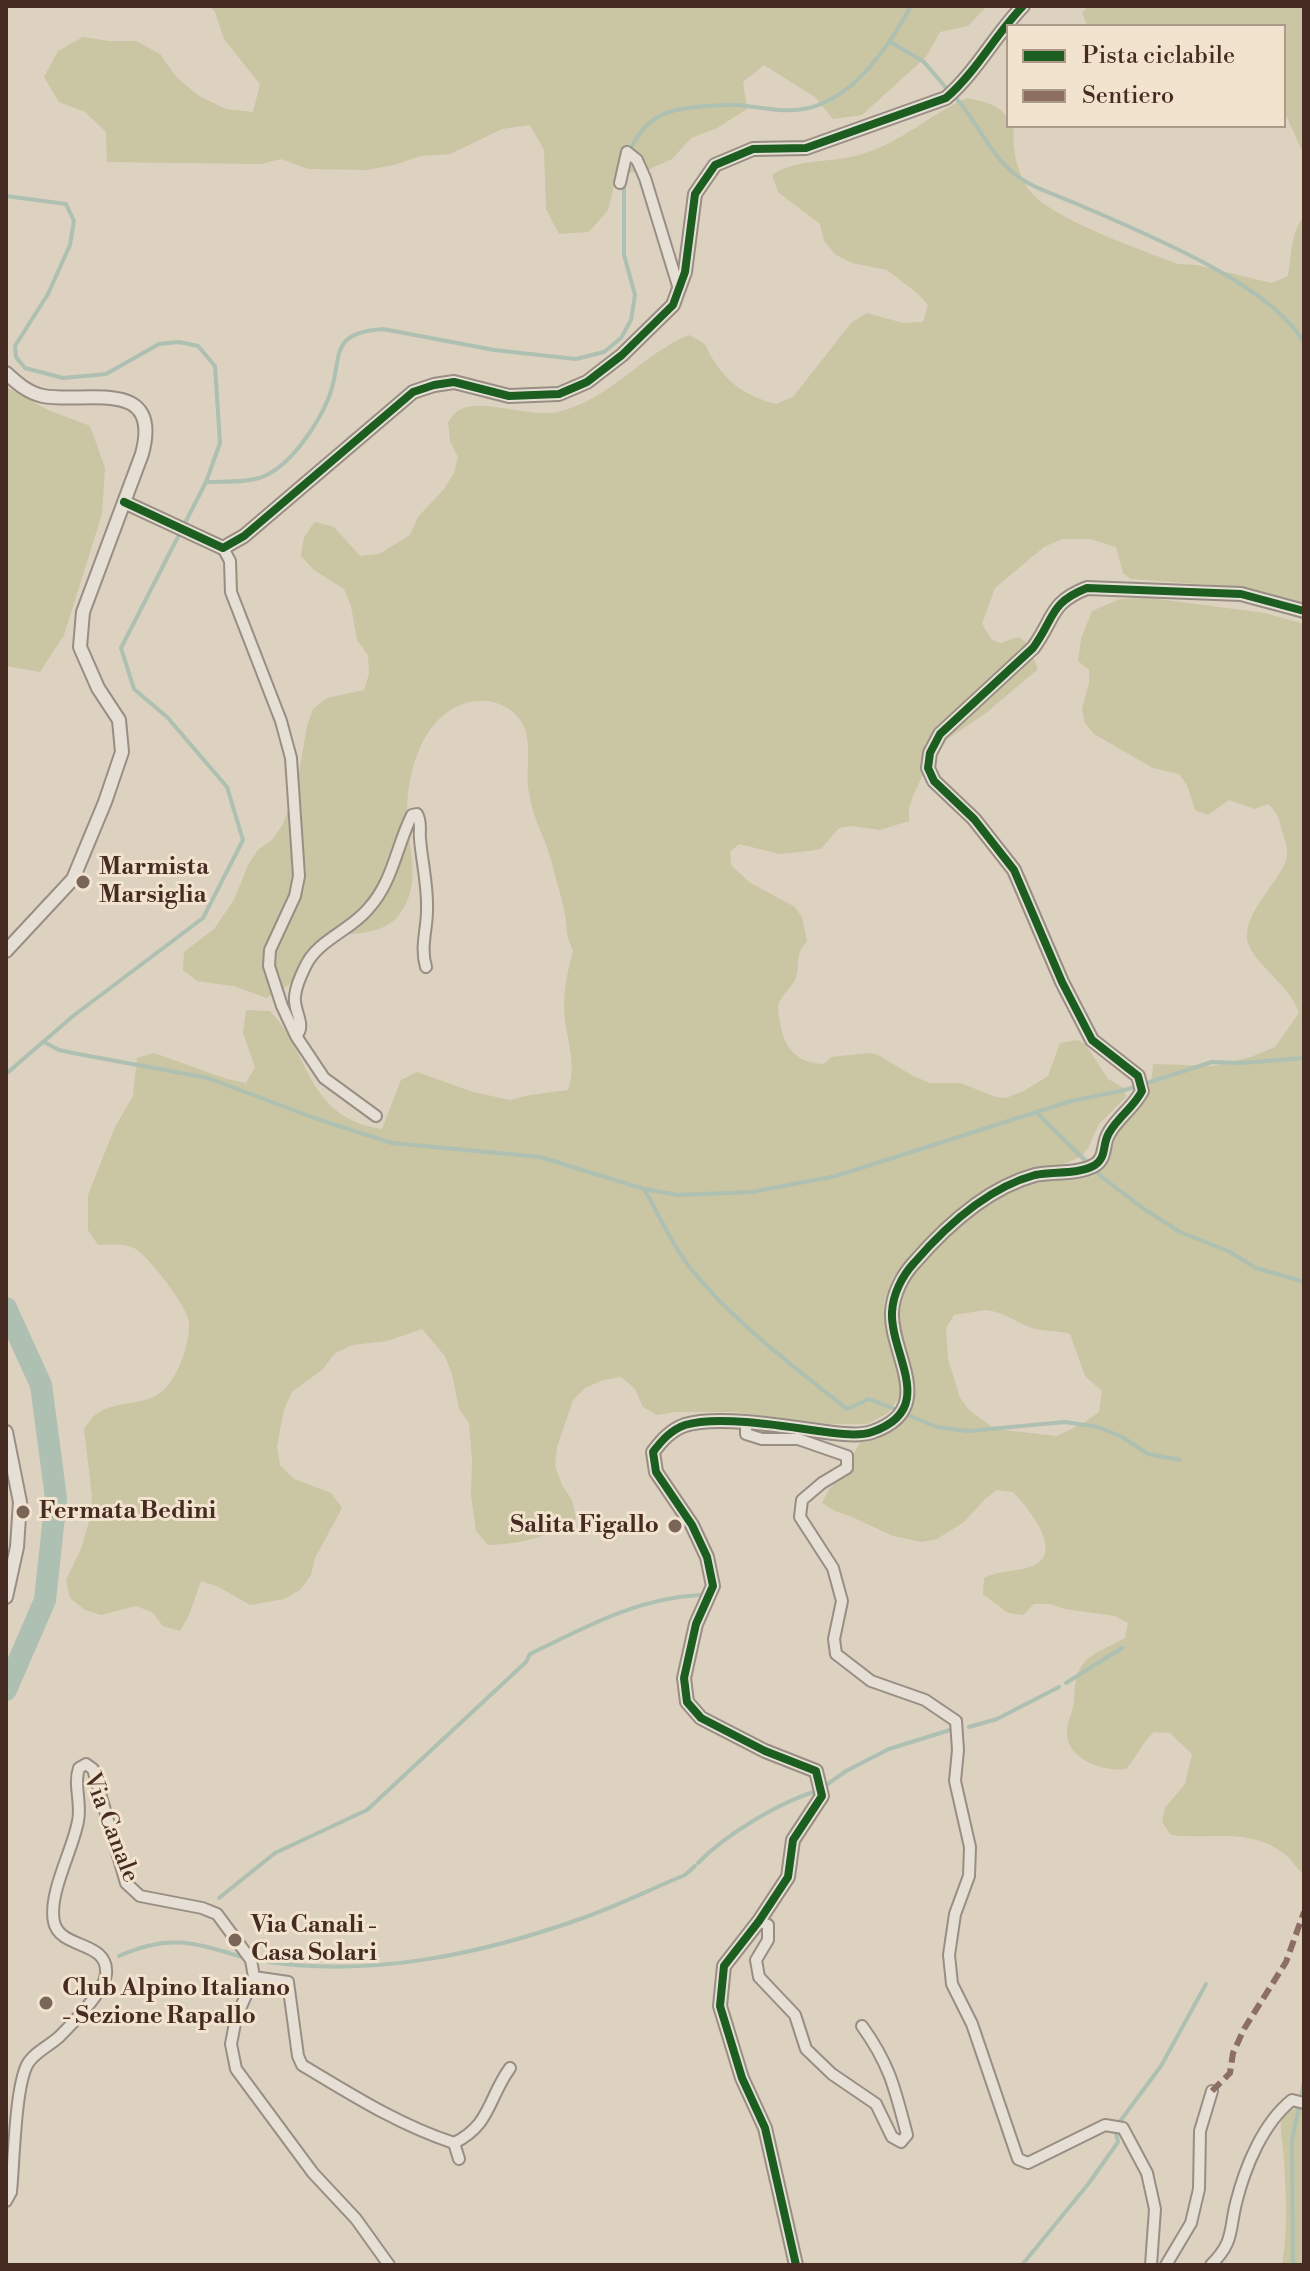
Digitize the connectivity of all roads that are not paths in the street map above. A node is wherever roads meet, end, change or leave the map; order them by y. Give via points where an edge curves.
1 (1023, 6) edge
2 (620, 183) dead end
3 (679, 289) junction
4 (6, 373) edge
5 (124, 502) junction
6 (223, 548) junction
7 (1304, 611) edge
8 (6, 951) edge
9 (426, 967) dead end
10 (296, 1036) junction
11 (376, 1116) dead end
12 (746, 1424) junction
13 (6, 1432) edge
14 (6, 1597) edge
15 (759, 1921) junction
16 (254, 1977) junction
17 (862, 2026) dead end
18 (510, 2068) dead end
19 (1212, 2091) dead end
20 (1304, 2103) edge
21 (454, 2143) junction
22 (459, 2159) dead end
23 (6, 2201) edge
24 (389, 2265) edge
25 (796, 2265) edge
26 (1151, 2265) edge
27 (1166, 2265) edge
28 (1211, 2265) edge

1 - 3 street via 964,83 946,98 806,148 753,149 715,165 695,194
2 - 3 street via 627,152 645,178
3 - 6 street via 673,305 622,355 587,382 559,394 509,396 454,382 413,392 244,536
4 - 5 street via 40,396 103,395 126,400 138,410 145,442
5 - 6 street
5 - 8 street via 83,612 80,647 119,720 122,752 73,879
6 - 10 street via 230,561 231,592 291,758 299,876 270,950 269,966
7 - 12 street via 1241,594 1087,588 1067,596 1033,648 940,734 928,768 934,781 974,819 1014,870 1092,1040 1138,1076 1142,1091 1107,1135 1096,1164 1004,1187 959,1216 912,1265 896,1292 892,1314 908,1399 896,1419 871,1433
9 - 10 street via 426,890 417,814 402,834 385,888 367,911 319,947 306,964 295,997 302,1025
10 - 11 street via 324,1078
12 - 15 street via 684,1425 663,1437 653,1452 656,1472 707,1557 713,1586 696,1624 684,1678 687,1702 701,1718 816,1771 822,1796 793,1840 788,1877
12 - 26 street via 746,1434 754,1437 798,1439 847,1456 847,1468 802,1500 800,1517 833,1568 842,1601 836,1654 871,1681 925,1700 956,1721 955,1781 970,1847 969,1876 955,1914 949,1955 952,1984 972,2024 1008,2135 1018,2159 1028,2163 1105,2125 1123,2128 1147,2173 1155,2209
13 - 14 street via 20,1511
15 - 17 street via 768,1925 768,1940 756,1960 759,1977 795,2015 806,2049 876,2104 892,2137 901,2142 907,2135 894,2083
15 - 25 street via 724,1966 720,2006 742,2078 765,2128
16 - 21 street via 288,1982 302,2065 375,2109
16 - 23 street, Via Canale via 251,1960 217,1914 140,1896 126,1883 93,1769 86,1764 79,1768 78,1823 55,1899 54,1923 62,1936 99,1952 106,1976 98,1993 24,2072
16 - 24 street via 236,2018 231,2044 236,2069
18 - 21 street via 484,2121
19 - 27 street via 1200,2131 1199,2189 1191,2223
20 - 28 street via 1292,2100 1275,2114 1236,2202 1231,2240
21 - 22 street

